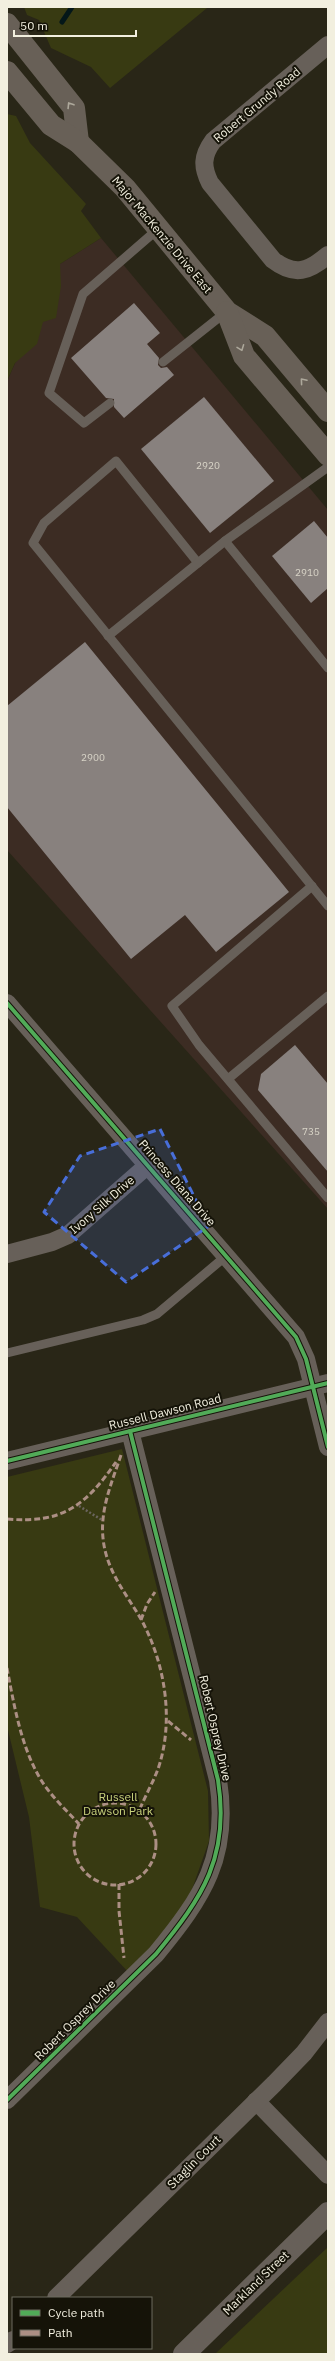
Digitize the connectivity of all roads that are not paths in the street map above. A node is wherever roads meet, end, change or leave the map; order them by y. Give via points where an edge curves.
1 (7, 24) edge
2 (328, 45) edge
3 (7, 72) edge
4 (78, 142) junction
5 (158, 229) junction
6 (328, 254) edge
7 (227, 312) junction
8 (163, 362) dead end
9 (110, 402) dead end
10 (328, 411) edge
11 (328, 456) edge
12 (328, 467) edge
13 (225, 541) junction
14 (198, 563) junction
15 (108, 636) junction
16 (328, 668) edge
17 (312, 886) junction
18 (328, 906) edge
19 (328, 996) edge
20 (9, 1010) edge
21 (228, 1079) junction
22 (148, 1165) junction
23 (328, 1198) edge
24 (7, 1254) edge
25 (226, 1256) junction
26 (7, 1353) edge
27 (320, 1385) edge
28 (130, 1431) junction
29 (328, 1447) edge
30 (7, 1461) edge
31 (328, 2022) edge
32 (7, 2100) edge
33 (256, 2101) junction
34 (328, 2175) edge
35 (328, 2213) edge
36 (57, 2297) edge
37 (184, 2354) edge

4 -> 1 main road via 74,108
2 - 6 street, Robert Grundy Road via 213,141 203,161 204,172 210,183 273,260 282,267 305,270
3 - 4 main road, Major MacKenzie Drive East via 51,125
4 - 5 main road, Major MacKenzie Drive East via 124,188
5 - 7 main road, Major MacKenzie Drive East
5 - 9 lane via 82,294 49,393 84,423
7 - 8 lane
10 -> 7 main road, Major MacKenzie Drive East via 265,336
7 -> 11 main road, Major MacKenzie Drive East via 244,356
12 - 13 lane
13 - 14 lane
13 - 16 lane
14 - 15 lane
14 - 15 lane via 116,461 44,523 33,543
15 - 17 lane
17 - 18 lane
17 - 21 lane via 172,1006 199,1045
19 - 21 lane
20 - 22 street, Princess Diana Drive
21 - 23 lane
22 - 24 street, Ivory Silk Drive via 68,1235
22 - 25 street, Princess Diana Drive
25 - 26 lane via 157,1314 144,1320
25 - 27 street, Princess Diana Drive via 296,1337
27 - 28 street, Russell Dawson Road
27 - 29 street
28 - 30 street, Russell Dawson Road
28 - 32 street, Robert Osprey Drive via 218,1780 221,1803 218,1845 207,1882 177,1928 156,1954
31 - 33 street, Staglin Court via 304,2053
33 - 34 street
33 - 36 street, Staglin Court
35 - 37 street, Markland Street

